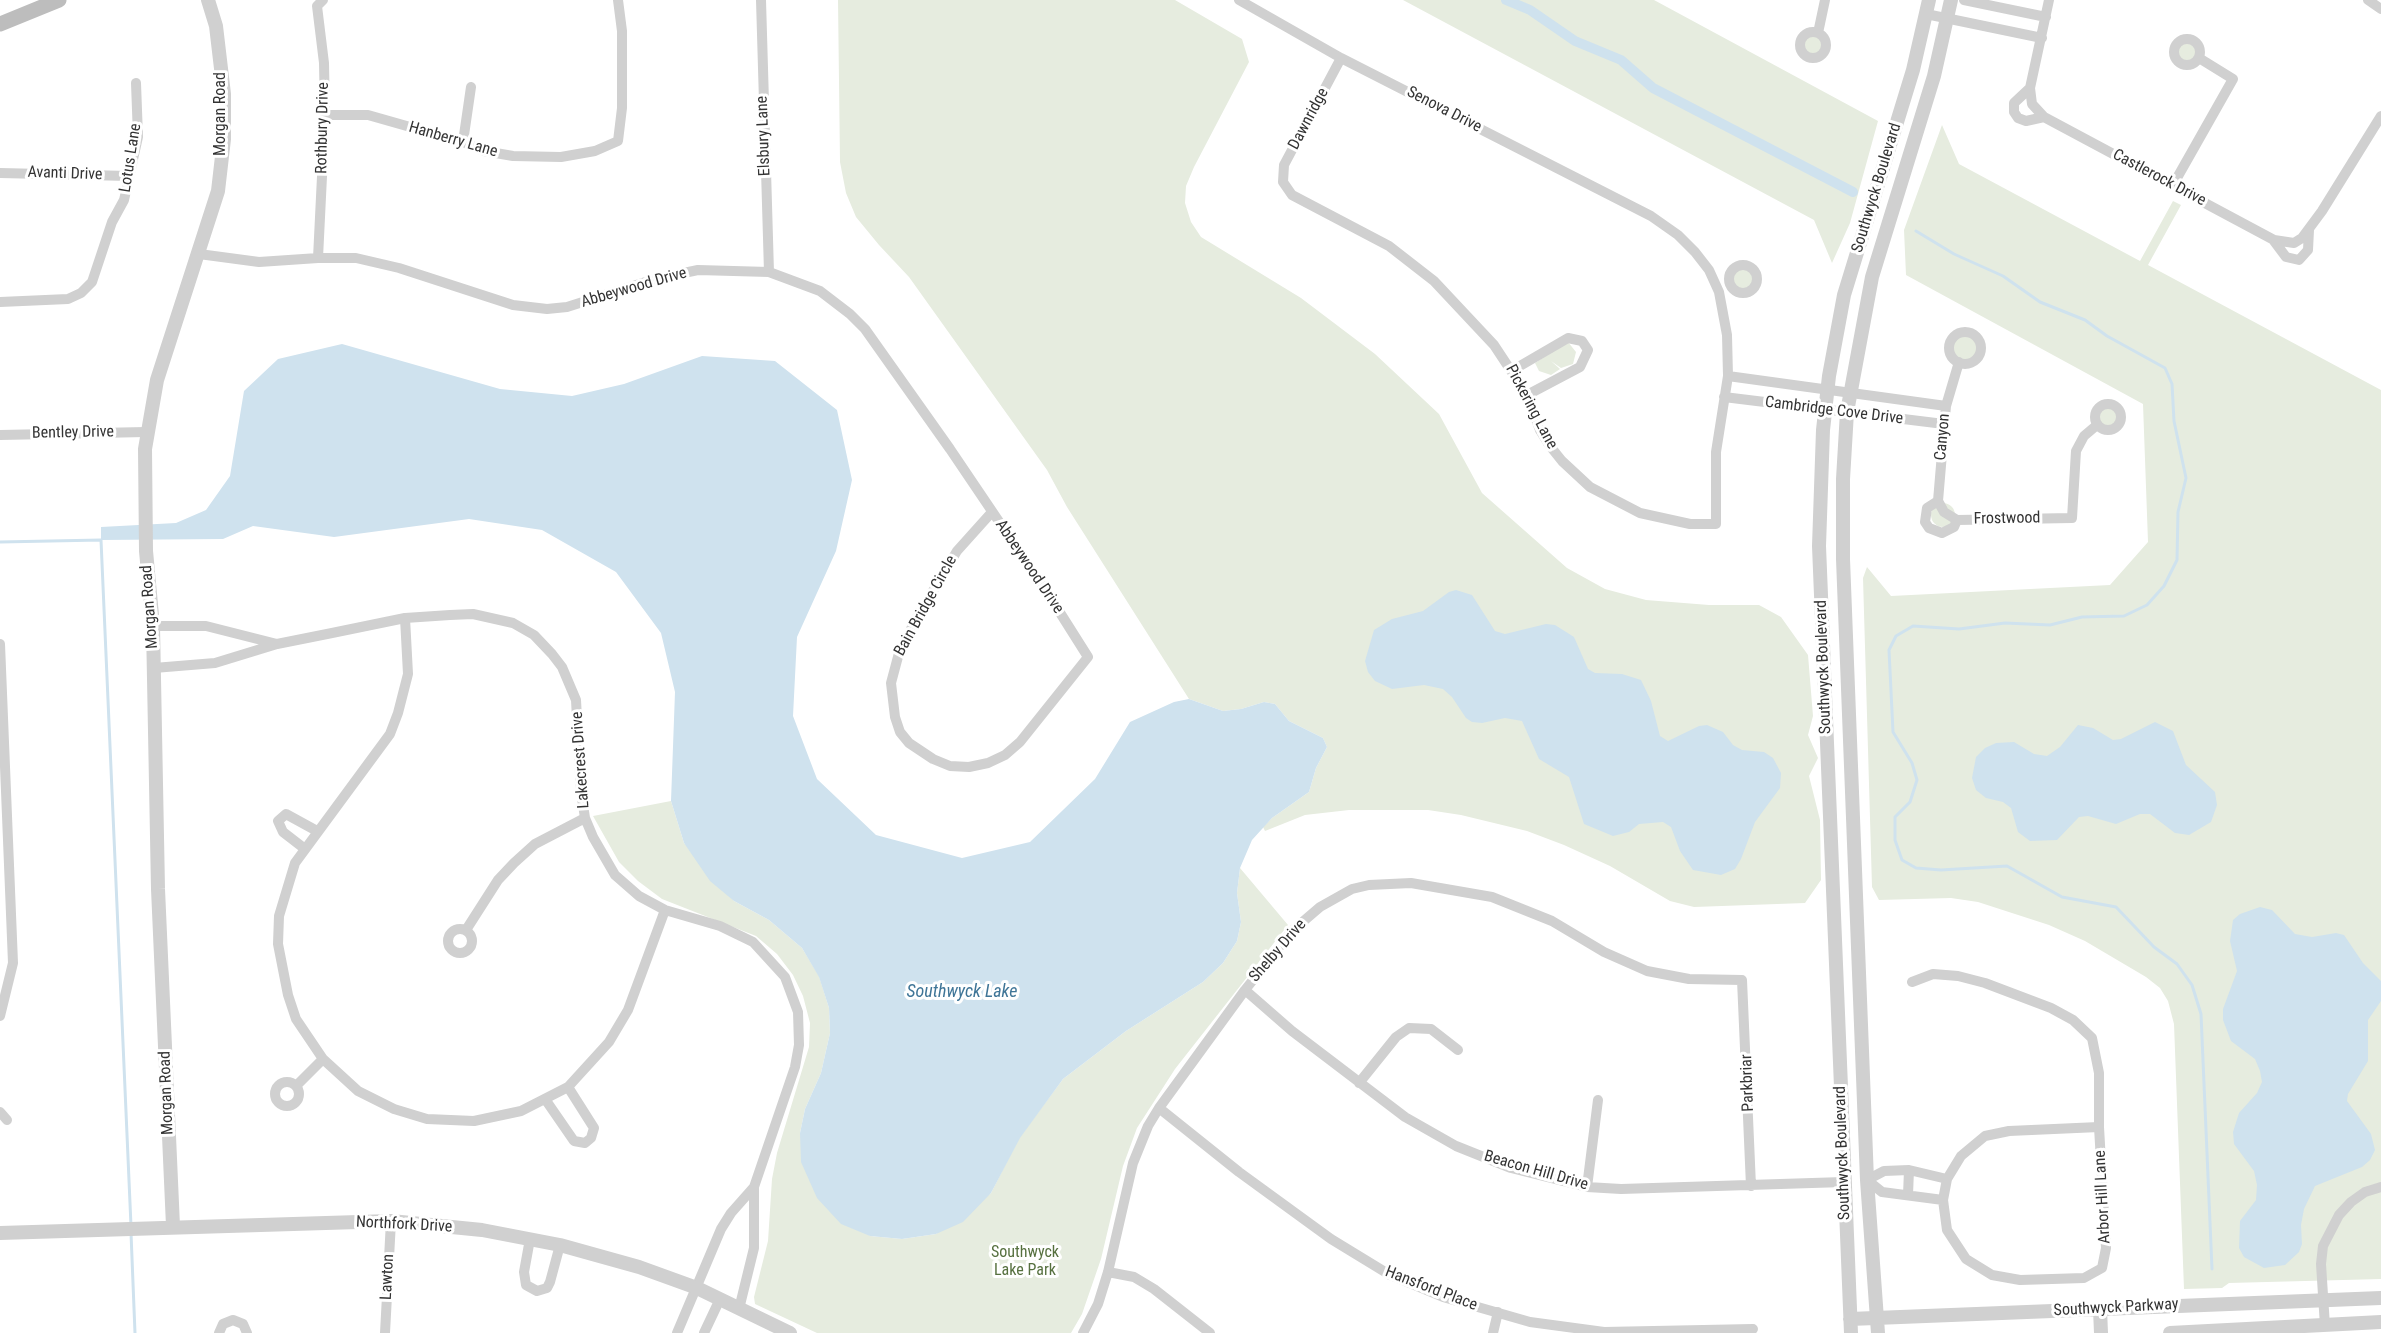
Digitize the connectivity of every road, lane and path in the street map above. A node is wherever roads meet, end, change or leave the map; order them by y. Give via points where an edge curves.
1 (59, 0) edge
2 (208, 0) edge
3 (322, 0) edge
4 (618, 0) edge
5 (761, 0) edge
6 (1239, 0) edge
7 (1825, 0) edge
8 (1951, 0) edge
9 (1964, 0) edge
10 (2049, 0) edge
11 (2368, 0) edge
12 (1927, 7) edge
13 (2381, 9) edge
14 (2046, 17) junction
15 (1947, 18) junction
16 (0, 24) edge
17 (1818, 33) dead end
18 (2042, 38) junction
19 (1341, 58) junction
20 (2199, 58) dead end
21 (1913, 70) junction
22 (1934, 76) junction
23 (136, 83) dead end
24 (471, 87) dead end
25 (2030, 88) junction
26 (325, 115) junction
27 (2044, 117) junction
28 (2379, 123) edge
29 (464, 141) junction
30 (0, 173) edge
31 (129, 176) junction
32 (1283, 182) joint
33 (2173, 185) junction
34 (2309, 230) junction
35 (2274, 240) junction
36 (199, 254) junction
37 (318, 258) junction
38 (769, 272) junction
39 (1730, 285) dead end
40 (1719, 292) junction
41 (0, 302) edge
42 (1959, 363) dead end
43 (1513, 370) junction
44 (1728, 376) junction
45 (1828, 390) junction
46 (1850, 393) junction
47 (1527, 395) junction
48 (1724, 397) junction
49 (1946, 406) junction
50 (1825, 410) junction
51 (1847, 412) junction
52 (1944, 424) junction
53 (2097, 425) dead end
54 (146, 432) junction
55 (0, 435) edge
56 (1938, 501) junction
57 (992, 512) junction
58 (1957, 520) junction
59 (405, 618) junction
60 (153, 626) junction
61 (1, 644) edge
62 (277, 644) junction
63 (154, 668) junction
64 (1078, 668) joint
65 (585, 818) junction
66 (317, 831) junction
67 (1854, 838) junction
68 (1831, 839) junction
69 (305, 849) junction
70 (665, 910) junction
71 (466, 930) dead end
72 (1742, 980) joint
73 (1912, 982) dead end
74 (1245, 990) junction
75 (1, 1015) edge
76 (1458, 1050) dead end
77 (323, 1059) junction
78 (1359, 1083) junction
79 (296, 1086) dead end
80 (568, 1087) junction
81 (545, 1099) junction
82 (1598, 1101) dead end
83 (1159, 1108) junction
84 (2098, 1127) junction
85 (1909, 1170) junction
86 (1947, 1179) junction
87 (1867, 1180) junction
88 (1844, 1182) junction
89 (1751, 1186) junction
90 (754, 1187) junction
91 (1587, 1187) junction
92 (2381, 1187) edge
93 (1908, 1195) junction
94 (1943, 1200) junction
95 (391, 1221) junction
96 (172, 1226) junction
97 (0, 1233) edge
98 (530, 1239) junction
99 (560, 1245) junction
100 (1108, 1272) junction
101 (697, 1288) junction
102 (2381, 1298) edge
103 (720, 1299) junction
104 (2322, 1299) junction
105 (739, 1309) junction
106 (2100, 1309) junction
107 (1498, 1312) junction
108 (1878, 1319) junction
109 (2381, 1322) edge
110 (1851, 1326) edge
111 (2325, 1326) junction
112 (1753, 1329) dead end
113 (219, 1333) edge
114 (247, 1333) edge
115 (385, 1333) edge
116 (677, 1333) edge
117 (704, 1333) edge
118 (790, 1333) edge
119 (1083, 1333) edge
120 (1210, 1333) edge
121 (1494, 1333) edge
122 (1642, 1333) edge
123 (1878, 1333) edge
124 (2101, 1333) edge
125 (2170, 1333) edge

1 - 16 main road
2 - 36 street, Morgan Road via 219,49 224,139 218,191
3 - 26 street, Rothbury Drive via 317,6
4 - 29 street, Hanberry Lane via 622,108 618,141 595,151 541,158 484,151
5 - 38 street, Elsbury Lane
6 - 19 street, Senova Drive
7 - 17 street
8 - 15 street, Southwyck Boulevard
9 - 14 street
10 - 14 street
11 - 13 street
12 - 15 street
12 - 21 street, Southwyck Boulevard
14 - 18 street
15 - 18 street
15 - 22 street, Southwyck Boulevard
18 - 25 street
19 - 32 street, Dawnridge via 1284,165
19 - 40 street, Senova Drive via 1651,216 1695,252
20 - 33 street via 2233,80
21 - 22 street
21 - 45 street, Southwyck Boulevard via 1844,295
22 - 46 street, Southwyck Boulevard via 1872,277
23 - 31 street, Lotus Lane via 138,137
24 - 29 street
25 - 27 street, Castlerock Drive via 2031,104
25 - 27 street, Castlerock Drive via 2014,103 2014,112 2026,121
26 - 29 street, Hanberry Lane via 368,115
26 - 37 street, Rothbury Drive
27 - 33 street, Castlerock Drive
28 - 34 street
30 - 31 street, Avanti Drive
31 - 41 street, Lotus Lane via 124,200 112,222 92,282 81,293 68,299
32 - 43 street, Pickering Lane via 1292,195 1373,237 1420,268 1483,330
33 - 35 street, Castlerock Drive
34 - 35 street, Castlerock Drive via 2294,243
34 - 35 street, Castlerock Drive via 2308,250 2300,260 2286,257
36 - 37 street, Abbeywood Drive via 259,262
36 - 54 street, Morgan Road via 157,380
37 - 38 street, Abbeywood Drive via 367,260 513,304 547,309 567,307 655,279 698,270
38 - 57 street, Abbeywood Drive via 820,291 865,329
39 - 40 street
40 - 44 street via 1727,335
42 - 49 street, Canyon
43 - 47 street, Pickering Lane
43 - 47 street via 1568,338 1582,341 1588,350 1580,367
44 - 45 street, Cambridge Cove Drive
44 - 48 street
45 - 46 street, Cambridge Cove Drive
45 - 50 street, Southwyck Boulevard
46 - 49 street, Cambridge Cove Drive
46 - 51 street, Southwyck Boulevard
47 - 48 street, Pickering Lane via 1550,446 1590,487 1640,513 1690,524 1716,524 1716,452
48 - 50 street, Cambridge Cove Drive
49 - 52 street, Canyon
50 - 51 street, Cambridge Cove Drive
50 - 68 street, Southwyck Boulevard via 1819,536
51 - 52 street, Cambridge Cove Drive
51 - 67 street, Southwyck Boulevard via 1843,559
52 - 56 street, Canyon
53 - 58 street, Frostwood via 2084,436 2076,451 2072,518
54 - 55 street, Bentley Drive
54 - 60 street, Morgan Road via 146,551
56 - 58 street, Frostwood via 1944,512
56 - 58 street via 1924,515 1929,528 1942,533 1954,527
57 - 64 street, Abbeywood Drive via 1088,657
57 - 64 street, Bain Bridge Circle via 957,551 899,652 891,690 900,732 909,743 950,766 988,763 1020,742
59 - 62 street, Lakecrest Drive
59 - 65 street, Lakecrest Drive via 473,614 495,618 534,635 552,654 576,700 580,792
59 - 66 street via 408,674 390,734
60 - 62 street, Lakecrest Drive via 206,626
60 - 63 street, Morgan Road
61 - 75 street via 13,963
62 - 63 street, Lakecrest Drive via 215,663
63 - 96 street, Morgan Road via 158,889
65 - 70 street, Lakecrest Drive via 615,875 639,896
65 - 71 street via 535,844 514,863
66 - 69 street
66 - 69 street via 286,814 278,821 283,832
67 - 68 street
67 - 87 street, Southwyck Boulevard
68 - 88 street, Southwyck Boulevard
69 - 77 street via 286,886 278,944 282,974 296,1019
70 - 80 street via 628,1010 599,1055
70 - 90 street, Lakecrest Drive via 720,926 753,942 776,965 793,997 800,1028 795,1067
72 - 74 street, Shelby Drive via 1689,979 1647,971 1552,921 1506,902 1446,887 1397,882 1352,889 1320,907 1292,931
72 - 89 street, Parkbriar
73 - 84 street, Arbor Hill Lane via 1933,974 1958,976 2019,994 2073,1020 2092,1038 2099,1073
74 - 78 street, Beacon Hill Drive
74 - 83 street, Shelby Drive
76 - 78 street via 1431,1029 1409,1028 1396,1037
77 - 79 street
77 - 81 street via 358,1091 394,1109 427,1119 490,1119
78 - 91 street, Beacon Hill Drive via 1405,1117 1456,1146 1511,1168
80 - 81 street
80 - 81 street via 594,1128 585,1143 574,1141
82 - 91 street
83 - 100 street, Shelby Drive via 1133,1163
83 - 107 street, Hansford Place via 1297,1216 1368,1263 1443,1297
84 - 86 street via 2009,1131 1985,1136 1961,1156
84 - 94 street, Arbor Hill Lane via 2106,1248 2102,1268 2084,1278 2020,1280 1992,1275 1966,1259 1947,1230
85 - 86 street
85 - 87 street via 1884,1171
85 - 93 street
86 - 94 street
87 - 88 street
87 - 93 street via 1882,1192
87 - 108 street, Southwyck Boulevard
88 - 89 street, Beacon Hill Drive
88 - 110 street, Southwyck Boulevard
89 - 91 street, Beacon Hill Drive via 1650,1190
90 - 101 street, Lakecrest Drive via 721,1229
90 - 105 street, Lakecrest Drive via 754,1248
92 - 104 street via 2351,1202 2331,1230 2320,1264
93 - 94 street
95 - 96 street, Northfork Drive
95 - 98 street, Northfork Drive
95 - 115 street, Lawton
96 - 97 street, Northfork Drive
98 - 99 street, Northfork Drive
98 - 99 street via 524,1272 526,1285 537,1291 547,1288
99 - 101 street, Northfork Drive
100 - 119 street, Shelby Drive
100 - 120 street via 1134,1277
101 - 103 street, Northfork Drive
101 - 116 street, Lakecrest Drive
102 - 104 street, Southwyck Parkway
103 - 105 street, Northfork Drive
103 - 117 street
104 - 106 street, Southwyck Parkway
104 - 111 street
105 - 118 street, Northfork Drive
106 - 108 street, Southwyck Parkway
106 - 124 street
107 - 121 street
107 - 122 street, Hansford Place via 1568,1328
108 - 110 street, Southwyck Parkway
108 - 123 street, Southwyck Boulevard
109 - 111 street, Southwyck Parkway
111 - 125 street, Southwyck Parkway
112 - 122 street, Hansford Place
113 - 114 street via 223,1324 233,1320 243,1324

